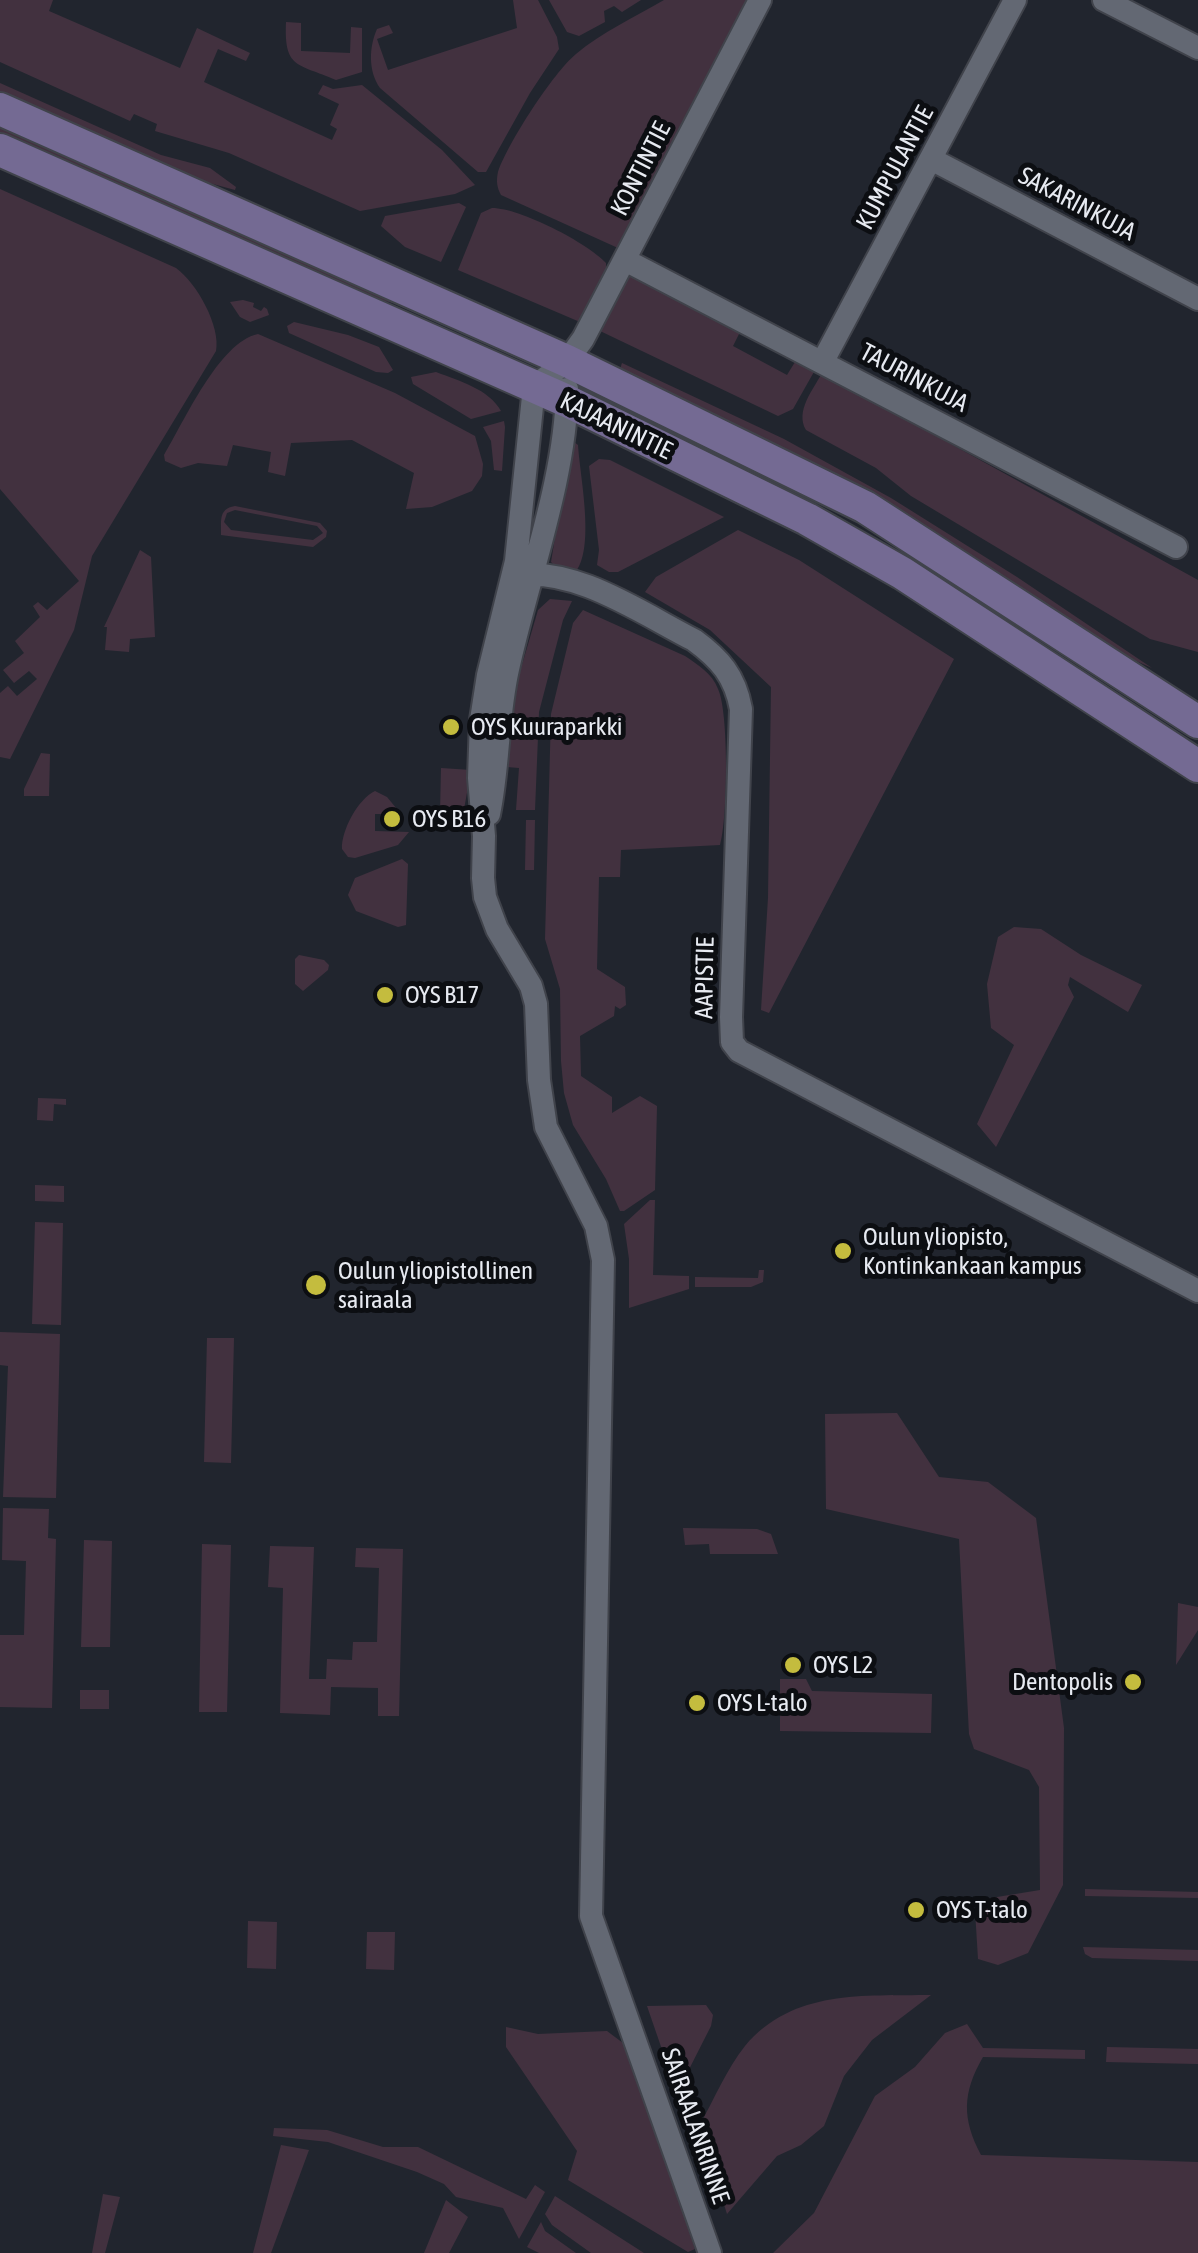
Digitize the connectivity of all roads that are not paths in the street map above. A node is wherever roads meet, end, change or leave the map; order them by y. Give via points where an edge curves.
1 (760, 0) edge
2 (1015, 0) edge
3 (1104, 0) edge
4 (1198, 48) edge
5 (0, 109) edge
6 (0, 150) edge
7 (930, 159) junction
8 (625, 260) junction
9 (1198, 299) edge
10 (567, 361) junction
11 (823, 361) junction
12 (534, 386) junction
13 (567, 402) junction
14 (1176, 547) dead end
15 (521, 570) junction
16 (1198, 722) edge
17 (1198, 766) edge
18 (1198, 1292) edge
19 (710, 2253) edge

1 - 8 street, KONTINTIE
2 - 7 street, KUMPULANTIE
3 - 4 street
5 - 10 main road, KAJAANINTIE
6 - 12 main road, KAJAANINTIE
7 - 9 street, SAKARINKUJA
7 - 11 street, KUMPULANTIE
8 - 10 street, KONTINTIE
8 - 11 street, TAURINKUJA
10 - 12 street
10 - 13 street
10 - 16 main road, KAJAANINTIE via 865,507
11 - 14 street, TAURINKUJA
12 - 13 main road, KAJAANINTIE
12 - 15 street
13 - 15 street via 552,492
13 - 17 main road, KAJAANINTIE via 902,573
15 - 18 street, AAPISTIE via 580,583 694,640 732,676 741,708 731,1017 739,1051
15 - 19 street, SAIRAALANRINNE via 488,675 479,778 486,897 531,986 546,1127 596,1226 603,1260 591,1916

